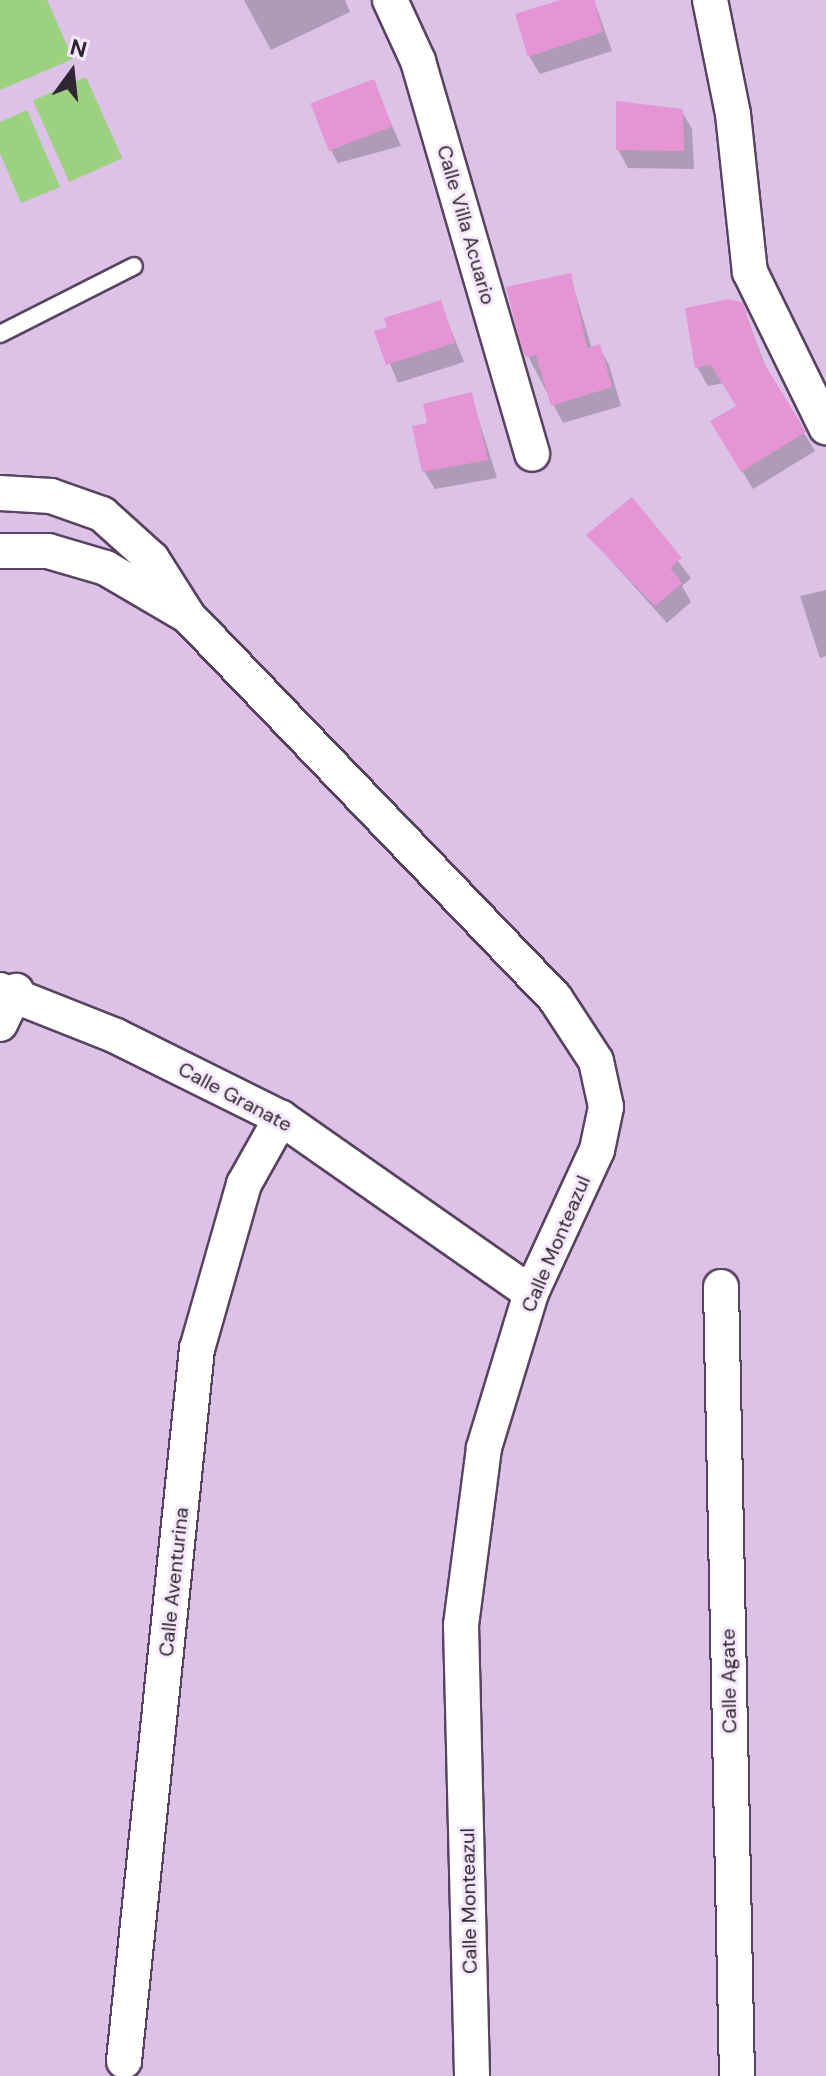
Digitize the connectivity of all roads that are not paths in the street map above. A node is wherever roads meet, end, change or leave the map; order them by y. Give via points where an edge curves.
1 (390, 0) edge
2 (710, 0) edge
3 (134, 266) dead end
4 (0, 334) edge
5 (826, 427) edge
6 (532, 454) dead end
7 (0, 493) edge
8 (0, 551) edge
9 (188, 616) junction
10 (8, 991) edge
11 (0, 1024) edge
12 (281, 1118) junction
13 (721, 1287) dead end
14 (531, 1293) junction
15 (124, 2061) dead end
16 (472, 2076) edge
17 (737, 2076) edge

1 - 6 street, Calle Villa Acuario via 418,61
2 - 5 street via 733,114 750,272
3 - 4 lane
7 - 9 street, Calle Monteazul via 51,496 102,514 152,559
8 - 9 street, Calle Monteazul via 48,551 106,568
9 - 14 street, Calle Monteazul via 555,998 596,1061 606,1107 597,1150
10 - 11 street
10 - 12 street, Calle Granate
12 - 14 street, Calle Granate
12 - 15 street, Calle Aventurina via 244,1184 197,1349
13 - 17 street, Calle Agate
14 - 16 street, Calle Monteazul via 484,1448 461,1625

